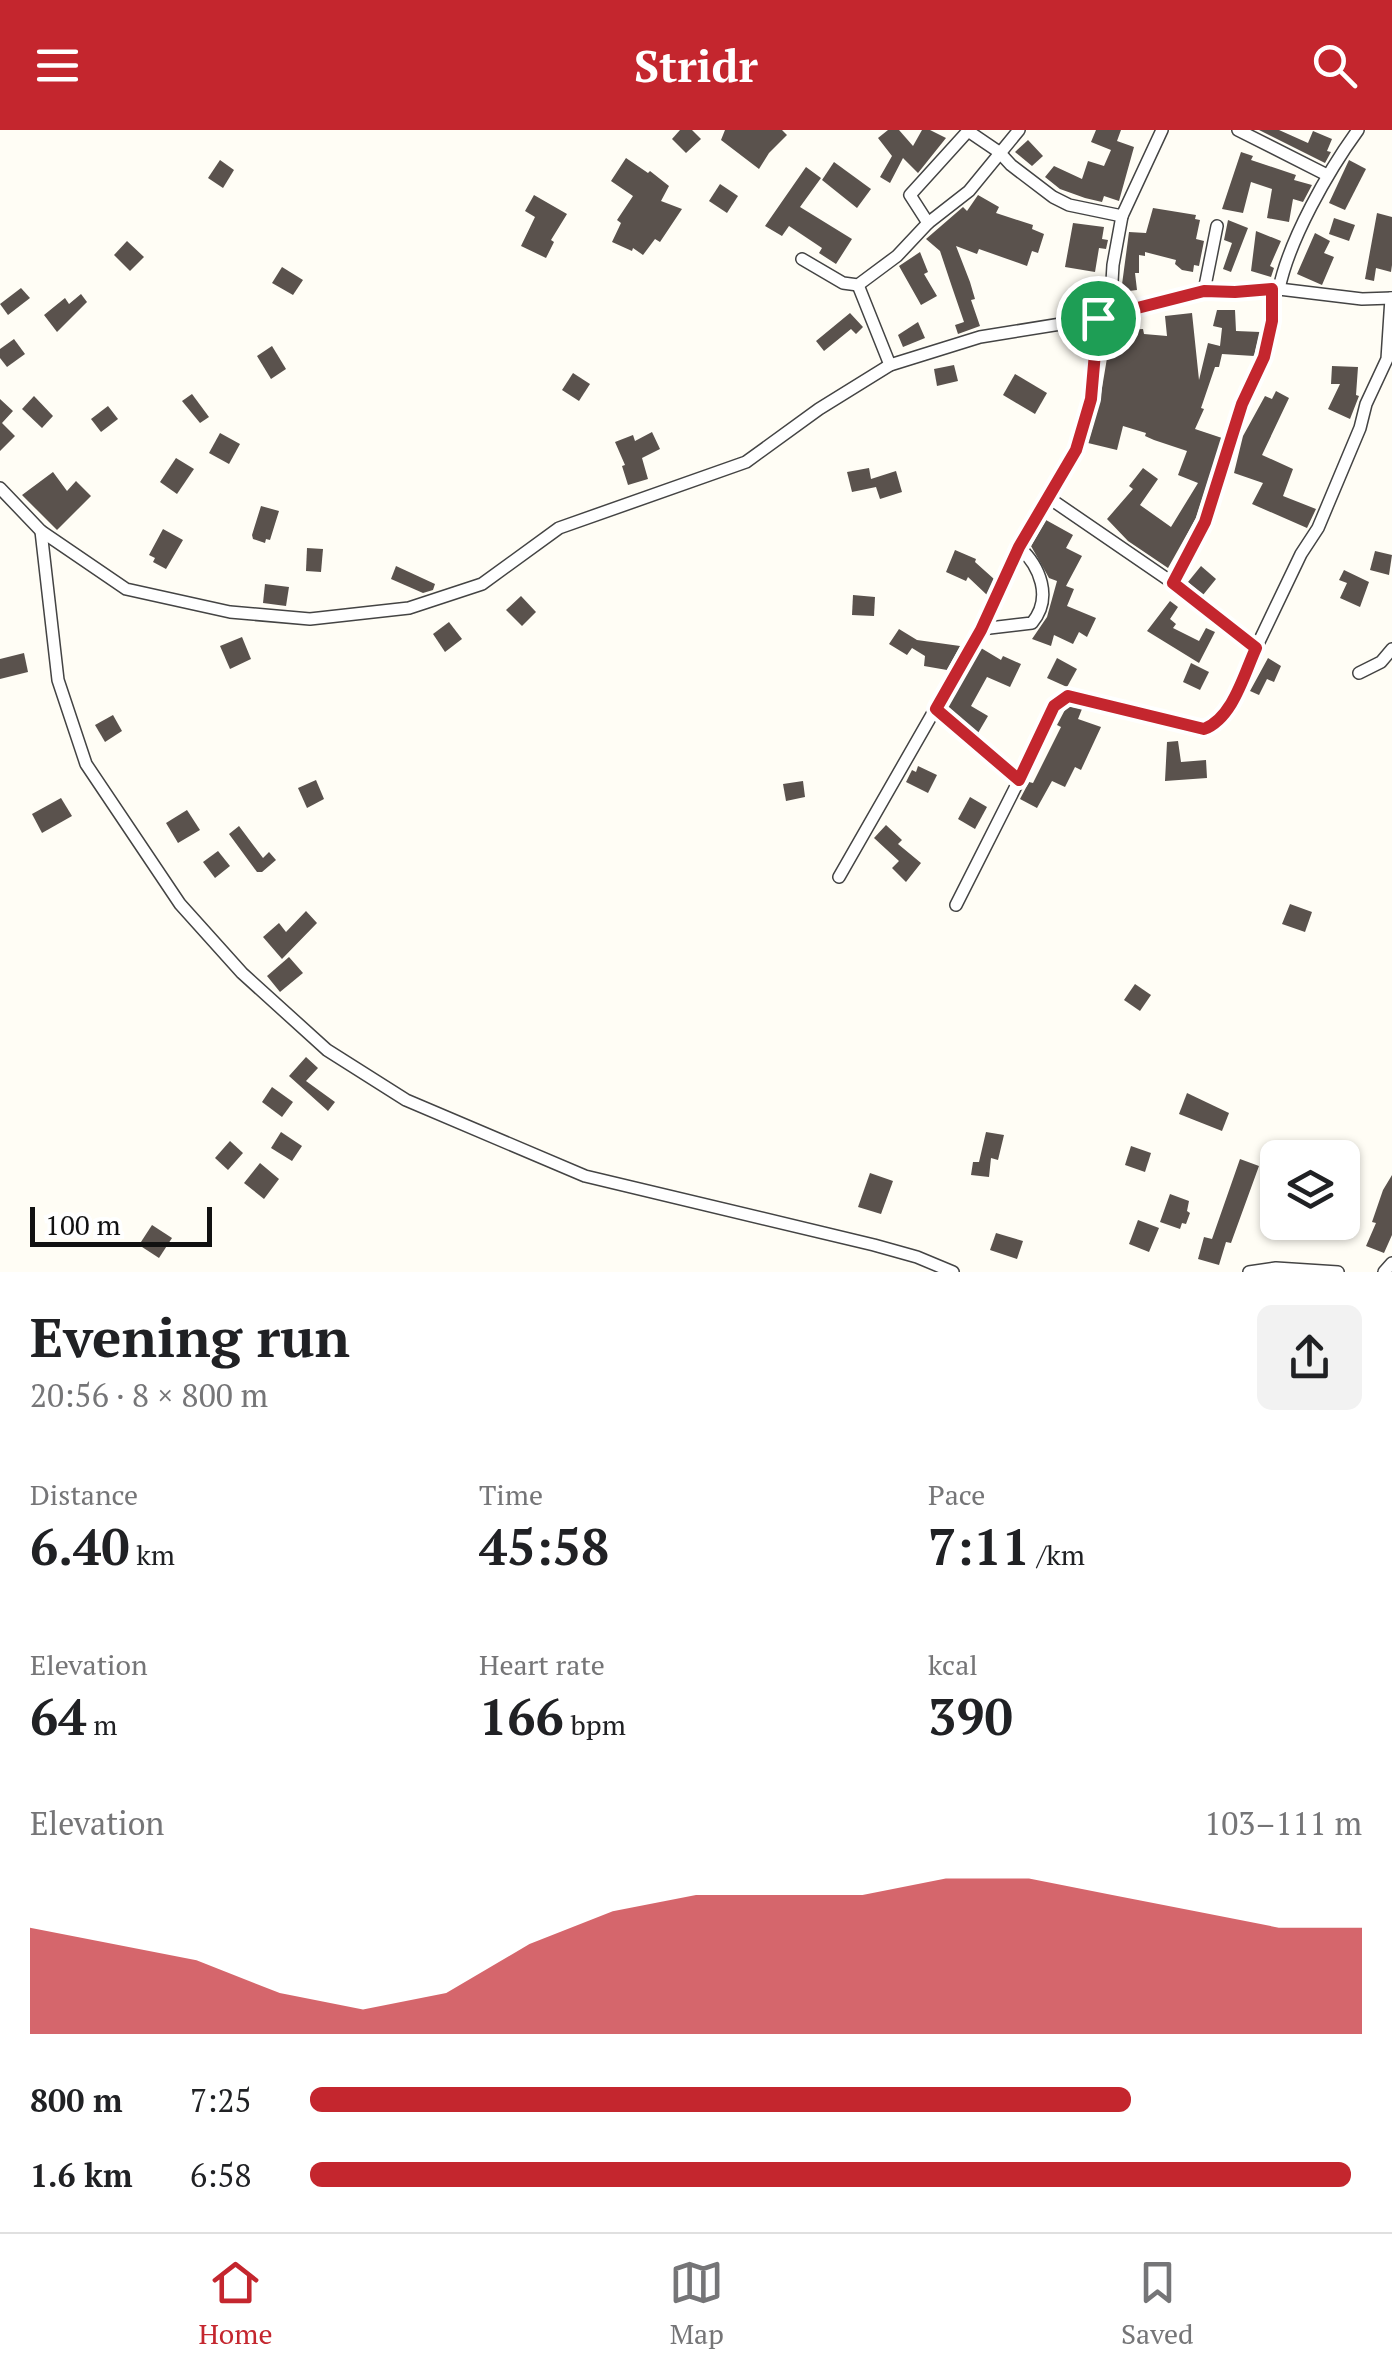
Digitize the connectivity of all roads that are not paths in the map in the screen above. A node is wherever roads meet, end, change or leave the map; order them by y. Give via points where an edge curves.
1 (1019, 130) edge
2 (1162, 130) edge
3 (1238, 130) edge
4 (1358, 130) edge
5 (1000, 152) junction
6 (1327, 175) junction
7 (1122, 216) junction
8 (928, 223) junction
9 (1217, 226) dead end
10 (802, 259) dead end
11 (858, 285) junction
12 (1275, 289) junction
13 (1204, 291) junction
14 (1391, 298) edge
15 (1104, 316) junction
16 (890, 365) junction
17 (0, 488) edge
18 (1049, 498) junction
19 (41, 531) junction
20 (1019, 547) junction
21 (1173, 583) junction
22 (981, 630) junction
23 (1256, 648) junction
24 (1392, 648) edge
25 (1359, 673) dead end
26 (936, 709) junction
27 (1019, 780) junction
28 (839, 877) dead end
29 (956, 905) dead end
30 (1392, 1263) edge
31 (953, 1272) edge
32 (1249, 1272) edge
33 (1338, 1272) edge
34 (1384, 1272) edge

1 - 5 street
2 - 7 street
3 - 6 street
4 - 6 street
5 - 7 street via 1053,198
5 - 8 street via 970,190
5 - 8 street via 968,131 910,196
6 - 12 street
7 - 15 street
8 - 11 street
9 - 13 street
10 - 11 street via 843,284
11 - 16 street
12 - 13 street
12 - 14 street
12 - 21 street via 1264,357 1205,522
13 - 15 street
14 - 23 street via 1387,358 1318,528
15 - 16 street via 980,337
15 - 18 street via 1076,450
16 - 19 street via 746,462 559,528 482,584 410,608 310,618 230,612 126,588
17 - 19 street
18 - 20 street
18 - 21 street
19 - 31 street via 58,680 86,764 180,904 242,973 327,1050 406,1100 585,1176 874,1245
20 - 22 street
20 - 22 street via 1040,574 1037,618
21 - 23 street
22 - 26 street
23 - 27 street via 1225,714 1204,729 1060,699
24 - 25 street
26 - 27 street
26 - 28 street
27 - 29 street
30 - 34 street
32 - 33 street

